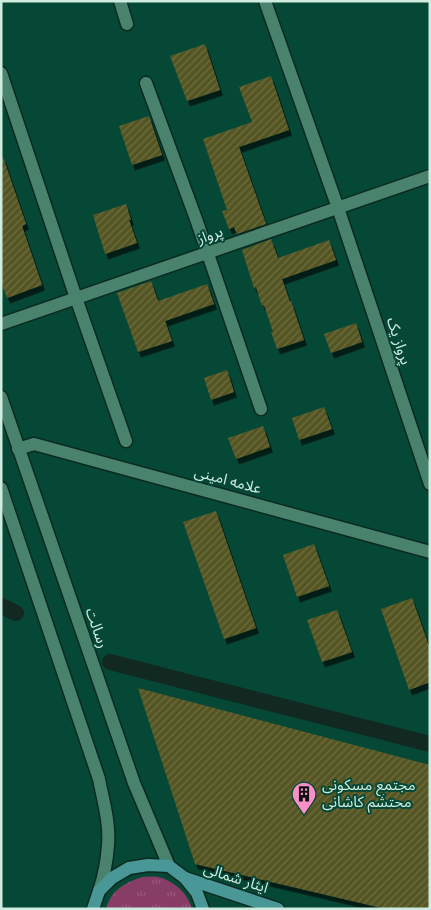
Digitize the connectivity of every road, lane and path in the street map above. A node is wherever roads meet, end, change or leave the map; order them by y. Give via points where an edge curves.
1 (120, 1) edge
2 (265, 2) edge
3 (127, 24) dead end
4 (1, 74) edge
5 (146, 83) dead end
6 (430, 176) edge
7 (338, 208) junction
8 (207, 253) junction
9 (76, 298) junction
10 (1, 324) edge
11 (1, 397) edge
12 (261, 409) dead end
13 (126, 441) dead end
14 (18, 449) junction
15 (426, 462) edge
16 (430, 484) edge
17 (1, 488) edge
18 (430, 552) edge
19 (169, 866) junction
20 (185, 878) junction
21 (99, 891) junction
22 (93, 909) edge
23 (203, 909) edge
24 (278, 909) edge

1 - 3 street
2 - 7 street, پرواز یک
4 - 9 street
5 - 8 street
6 - 7 street, پرواز
7 - 8 street, پرواز
7 - 15 street, پرواز یک
8 - 9 street, پرواز
8 - 12 street
9 - 10 street, پرواز
9 - 13 street
11 - 14 street, رسالت
14 - 18 street, علامه امینی via 34,444
14 - 19 street, رسالت via 134,783
15 - 16 street, پرواز یک
17 - 21 street via 98,779 109,843
19 - 20 main road
19 - 21 main road via 129,868
20 - 23 main road via 197,893
20 - 24 main road, ایثار شمالی
21 - 22 main road

